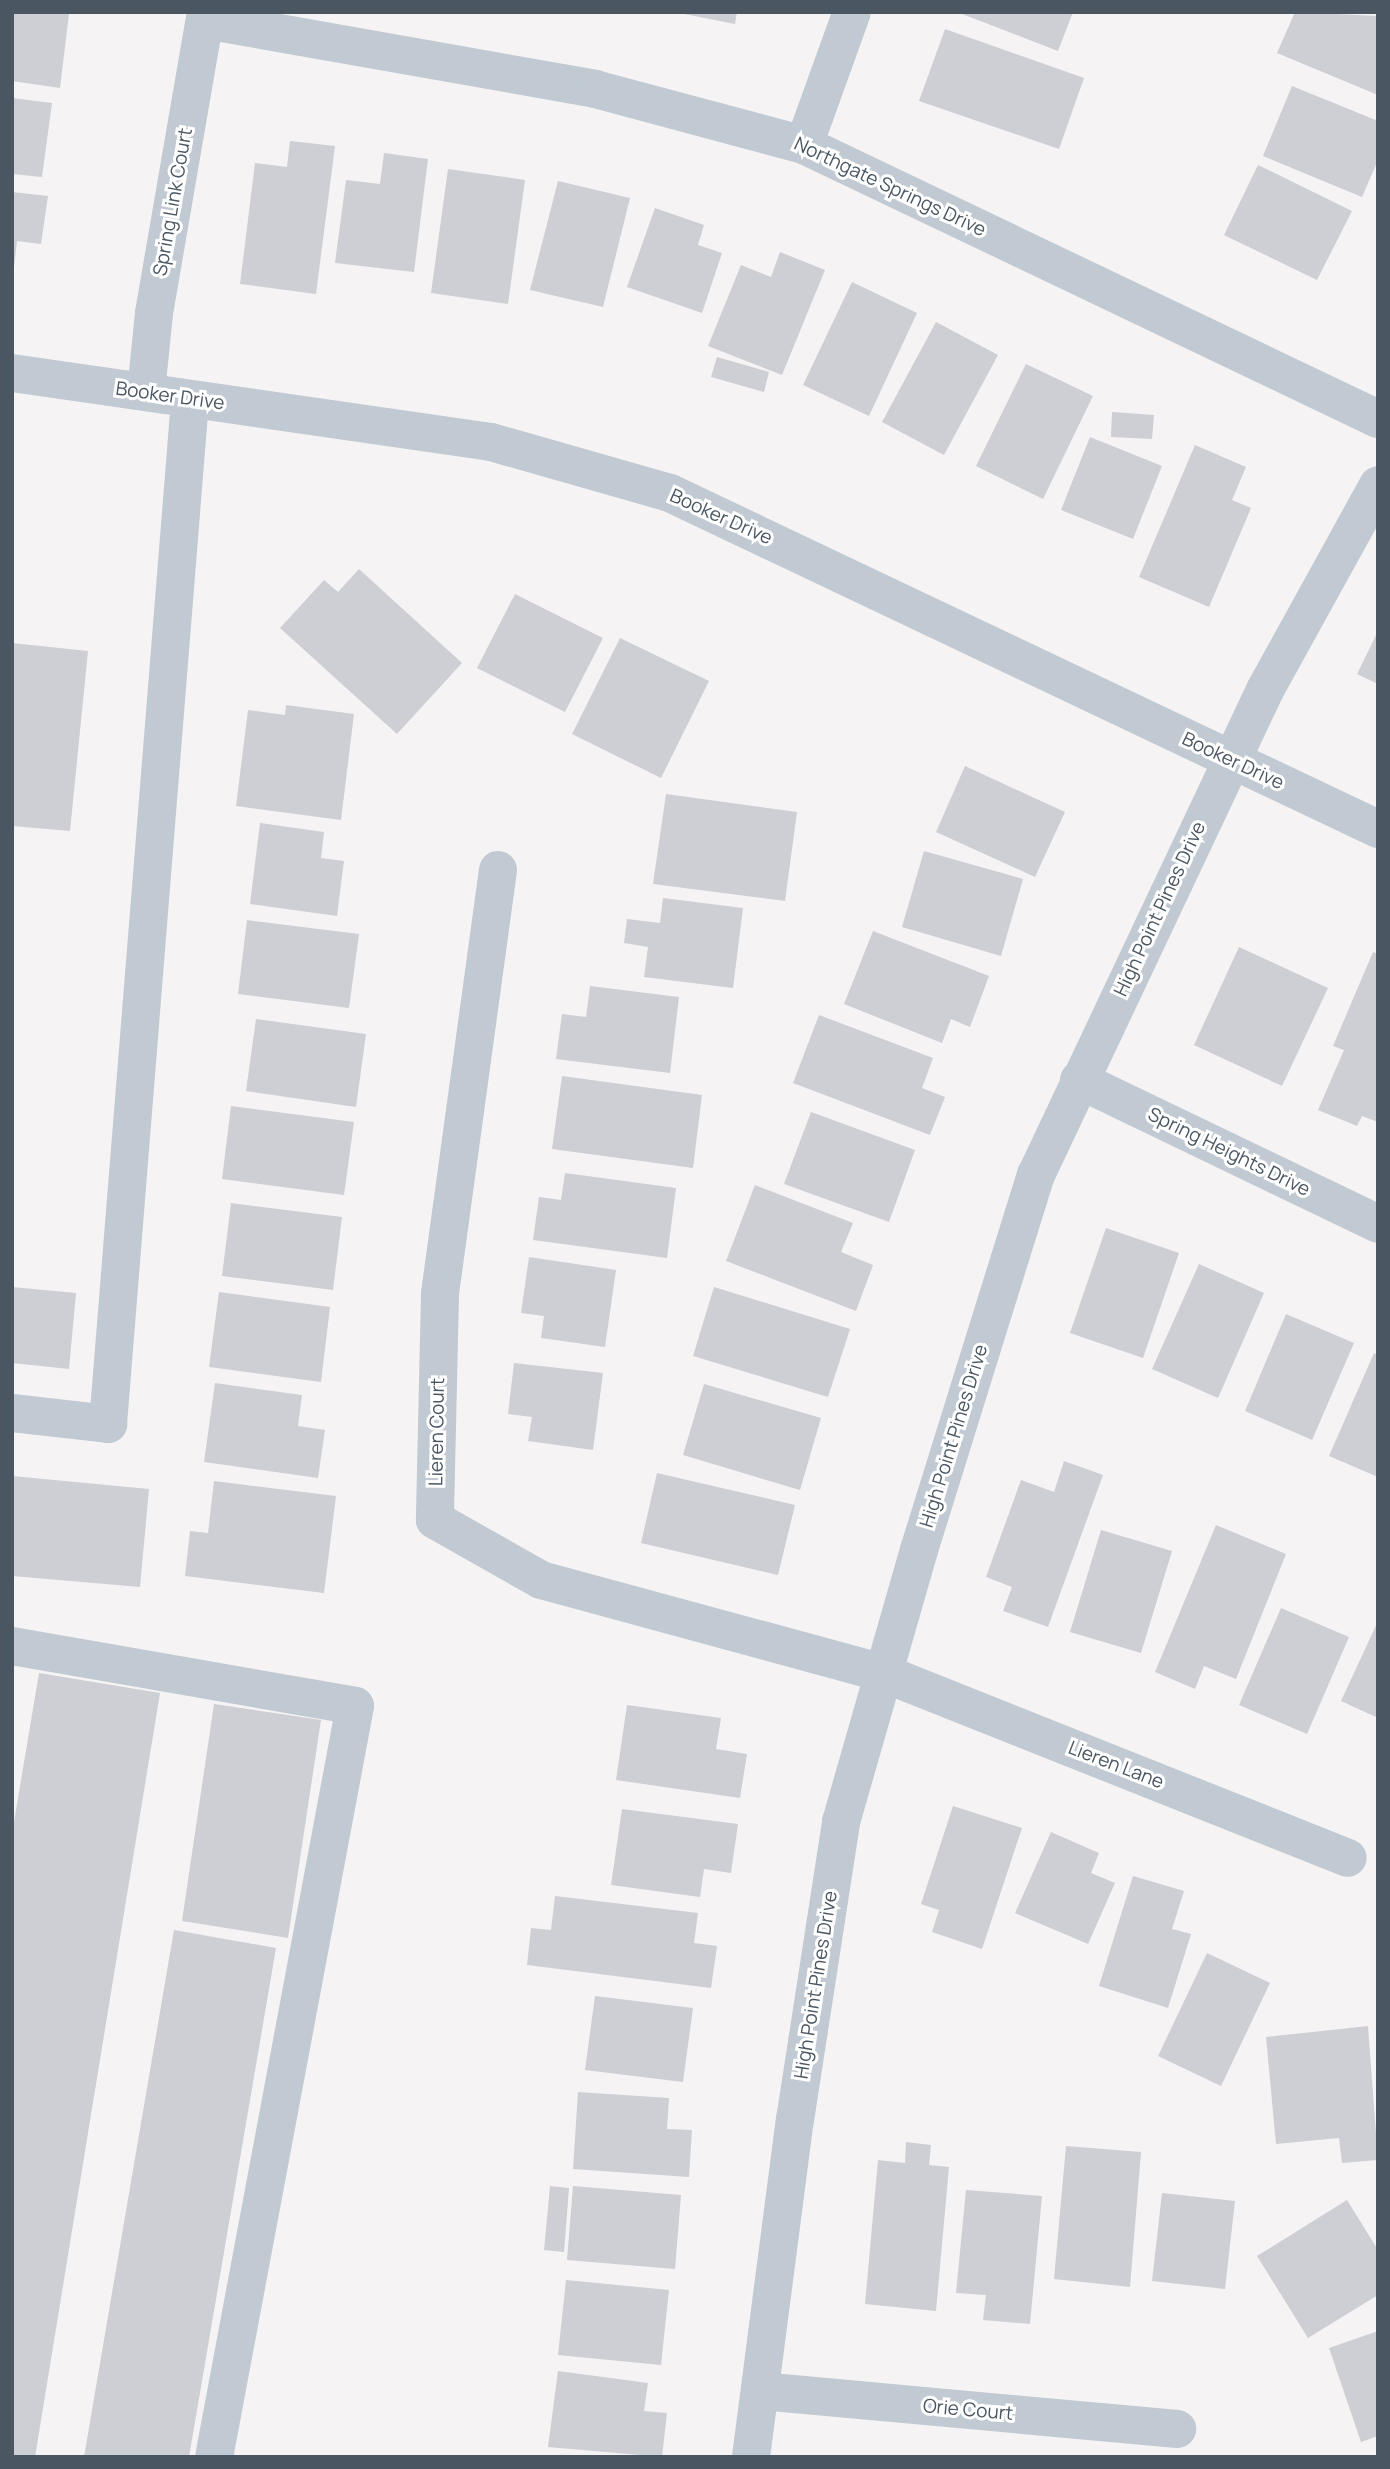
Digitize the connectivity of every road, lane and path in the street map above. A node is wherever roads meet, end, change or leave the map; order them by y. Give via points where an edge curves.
1 (852, 12) edge
2 (205, 16) edge
3 (804, 145) junction
4 (12, 373) edge
5 (146, 392) junction
6 (190, 400) junction
7 (1378, 419) edge
8 (1378, 485) edge
9 (1231, 760) junction
10 (1378, 829) edge
11 (498, 870) dead end
12 (1079, 1080) junction
13 (1378, 1224) edge
14 (12, 1413) edge
15 (12, 1646) edge
16 (883, 1673) junction
17 (1348, 1858) dead end
18 (760, 2391) junction
19 (1177, 2429) dead end
20 (214, 2457) edge
21 (751, 2457) edge

1 - 3 street
2 - 3 street, Northgate Springs Drive via 596,89
2 - 5 street, Spring Link Court via 154,313
3 - 7 street, Northgate Springs Drive
4 - 5 street, Booker Drive
5 - 6 street, Booker Drive
6 - 9 street, Booker Drive via 491,442 670,493
6 - 14 street via 108,1424
8 - 9 street, High Point Pines Drive
9 - 10 street, Booker Drive
9 - 12 street, High Point Pines Drive
11 - 16 street, Lieren Court via 440,1294 435,1520 541,1580
12 - 13 street, Spring Heights Drive
12 - 16 street, High Point Pines Drive via 1036,1175
15 - 20 street via 355,1706
16 - 17 street, Lieren Lane
16 - 18 street, High Point Pines Drive via 841,1822
18 - 19 street, Orie Court
18 - 21 street, High Point Pines Drive

